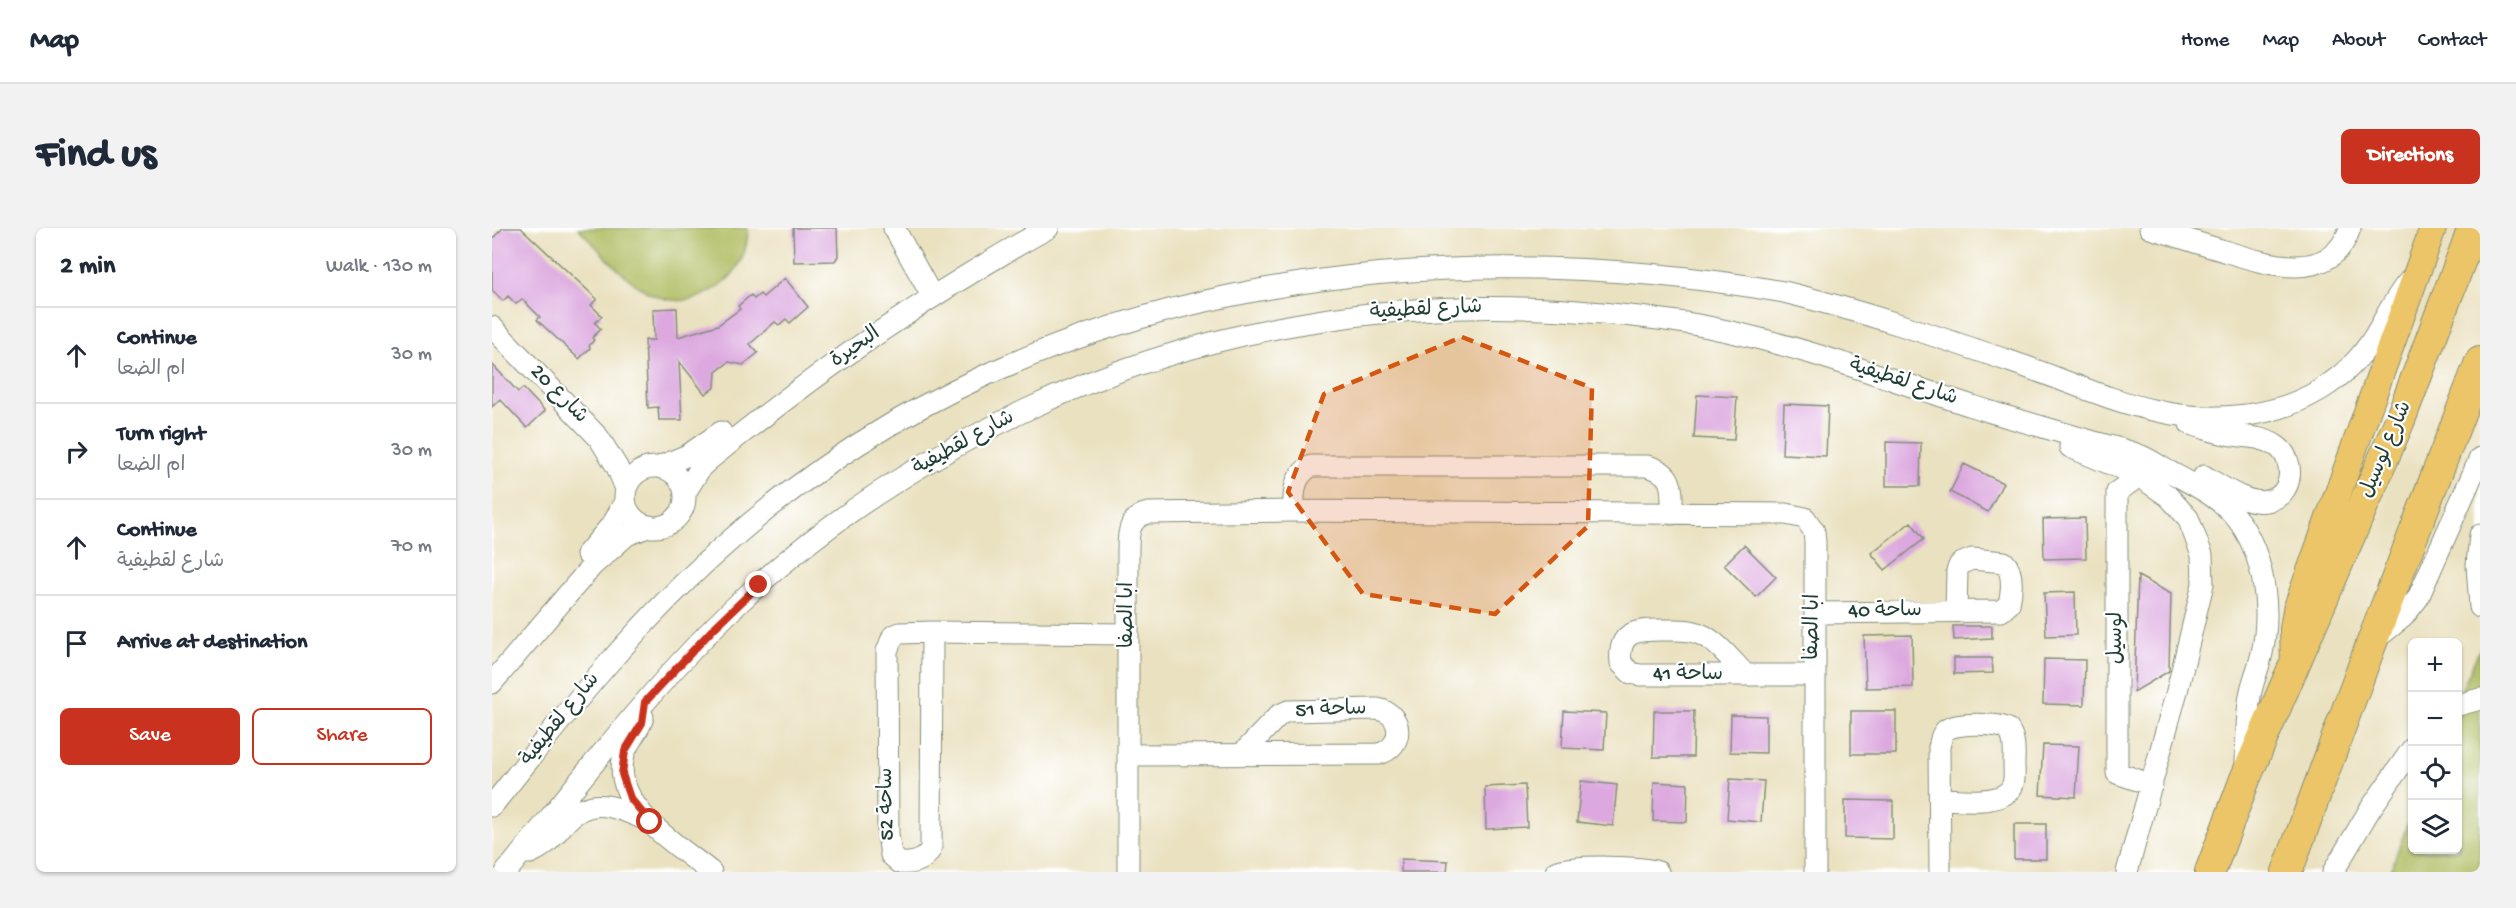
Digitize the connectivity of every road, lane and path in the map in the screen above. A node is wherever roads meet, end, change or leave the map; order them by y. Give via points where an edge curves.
1 (894, 228) edge
2 (1022, 228) edge
3 (1048, 228) edge
4 (2150, 228) edge
5 (2192, 228) edge
6 (2344, 228) edge
7 (2350, 228) edge
8 (2433, 228) edge
9 (2473, 228) edge
10 (2418, 271) junction
11 (929, 291) junction
12 (492, 327) edge
13 (2480, 362) edge
14 (802, 380) junction
15 (2154, 412) junction
16 (599, 438) junction
17 (2480, 458) edge
18 (2141, 466) junction
19 (653, 467) junction
20 (685, 493) junction
21 (626, 495) junction
22 (1293, 512) junction
23 (1672, 514) junction
24 (650, 526) junction
25 (2480, 535) edge
26 (578, 572) junction
27 (2480, 607) edge
28 (1956, 611) dead end
29 (1815, 614) junction
30 (932, 632) junction
31 (1128, 634) junction
32 (2372, 642) junction
33 (495, 668) edge
34 (2294, 669) junction
35 (1745, 674) junction
36 (1814, 675) junction
37 (645, 702) junction
38 (1242, 754) junction
39 (1128, 755) junction
40 (2408, 755) edge
41 (2245, 778) junction
42 (2152, 785) junction
43 (1940, 799) junction
44 (492, 806) edge
45 (650, 822) junction
46 (520, 855) junction
47 (506, 872) edge
48 (711, 872) edge
49 (1128, 872) edge
50 (1556, 872) edge
51 (1658, 872) edge
52 (1815, 872) edge
53 (1940, 872) edge
54 (2127, 872) edge
55 (2210, 872) edge
56 (2287, 872) edge
57 (2333, 872) edge

1 - 11 street
2 - 11 street, البحيرة
3 - 11 street, البحيرة
4 - 7 street via 2251,259 2292,267 2323,260 2340,246
5 - 6 street via 2299,256 2322,250
8 - 10 main road, شارع لوسيل
9 - 34 highway, شارع لوسيل via 2400,420
10 - 15 street, شارع لقطيفية via 2401,290 2373,340 2328,386 2295,403 2250,415 2191,417
10 - 34 main road, شارع لوسيل via 2296,610
11 - 14 street, البحيرة
12 - 16 street, شارع 20
13 - 32 highway
14 - 19 street, البحيرة via 688,456
14 - 20 street, البحيرة via 701,467
15 - 18 street via 2221,433 2266,440 2284,451 2289,461 2288,482 2276,498 2255,501 2167,461
15 - 44 street, شارع لقطيفية via 1945,339 1789,293 1636,263 1526,256 1432,257 1327,267 1205,291 1059,339 995,367 884,427 793,490 736,535 648,618
16 - 19 street, شارع 20
16 - 21 street, شارع 20 via 617,467
17 - 32 street via 2418,598 2403,617
18 - 37 street, شارع لقطيفية via 1794,347 1671,320 1536,308 1453,308 1352,316 1265,330 1170,355 1083,386 984,431 853,511 776,570 714,628
18 - 41 street, شارع لقطيفية via 2214,496 2234,514 2256,556 2264,588 2265,627 2250,697
18 - 42 street via 2188,518 2197,537 2203,584
18 - 42 street, لوسيل via 2117,492 2117,773
19 - 20 street via 676,476
19 - 21 street via 632,478
20 - 24 street via 676,519 664,526
21 - 24 street via 633,518
21 - 26 street via 609,528
22 - 23 street, ابا الصفا
22 - 23 street via 1298,476 1311,466 1637,466 1659,469 1667,476 1672,489
22 - 31 street, ابا الصفا via 1141,515 1131,526 1128,538
23 - 29 street, ابا الصفا via 1786,514 1805,518 1814,531
24 - 26 street via 627,535
25 - 27 street
26 - 33 street
28 - 29 street, ساحة 40
29 - 36 street, ابا الصفا
30 - 30 street, ساحة 52 via 900,633 893,636 887,651 888,834 891,855 900,863 918,862 931,848
30 - 31 street, ساحة 52
31 - 39 street, ابا الصفا
32 - 56 highway
34 - 41 highway, شارع لوسيل
35 - 35 street, ساحة 41 via 1698,633 1639,631 1625,638 1621,646 1621,663 1631,673
35 - 36 street, ساحة 41
36 - 52 street, ابا الصفا
37 - 45 street via 642,723 625,751 622,774 630,798
37 - 46 street, شارع لقطيفية
38 - 38 street, ساحة 51 via 1279,715 1288,711 1377,709 1389,713 1397,726 1396,743 1378,754
38 - 39 street, ساحة 51
39 - 49 street, ابا الصفا
40 - 57 street via 2369,810
41 - 55 highway, شارع لوسيل
42 - 54 street
43 - 43 street via 1995,799 2010,790 2014,741 2008,729 1959,725 1941,735
43 - 53 street
45 - 46 street via 619,807 596,805 573,814 537,850
45 - 48 street
46 - 47 street, شارع لقطيفية
50 - 51 street via 1569,868 1644,868

